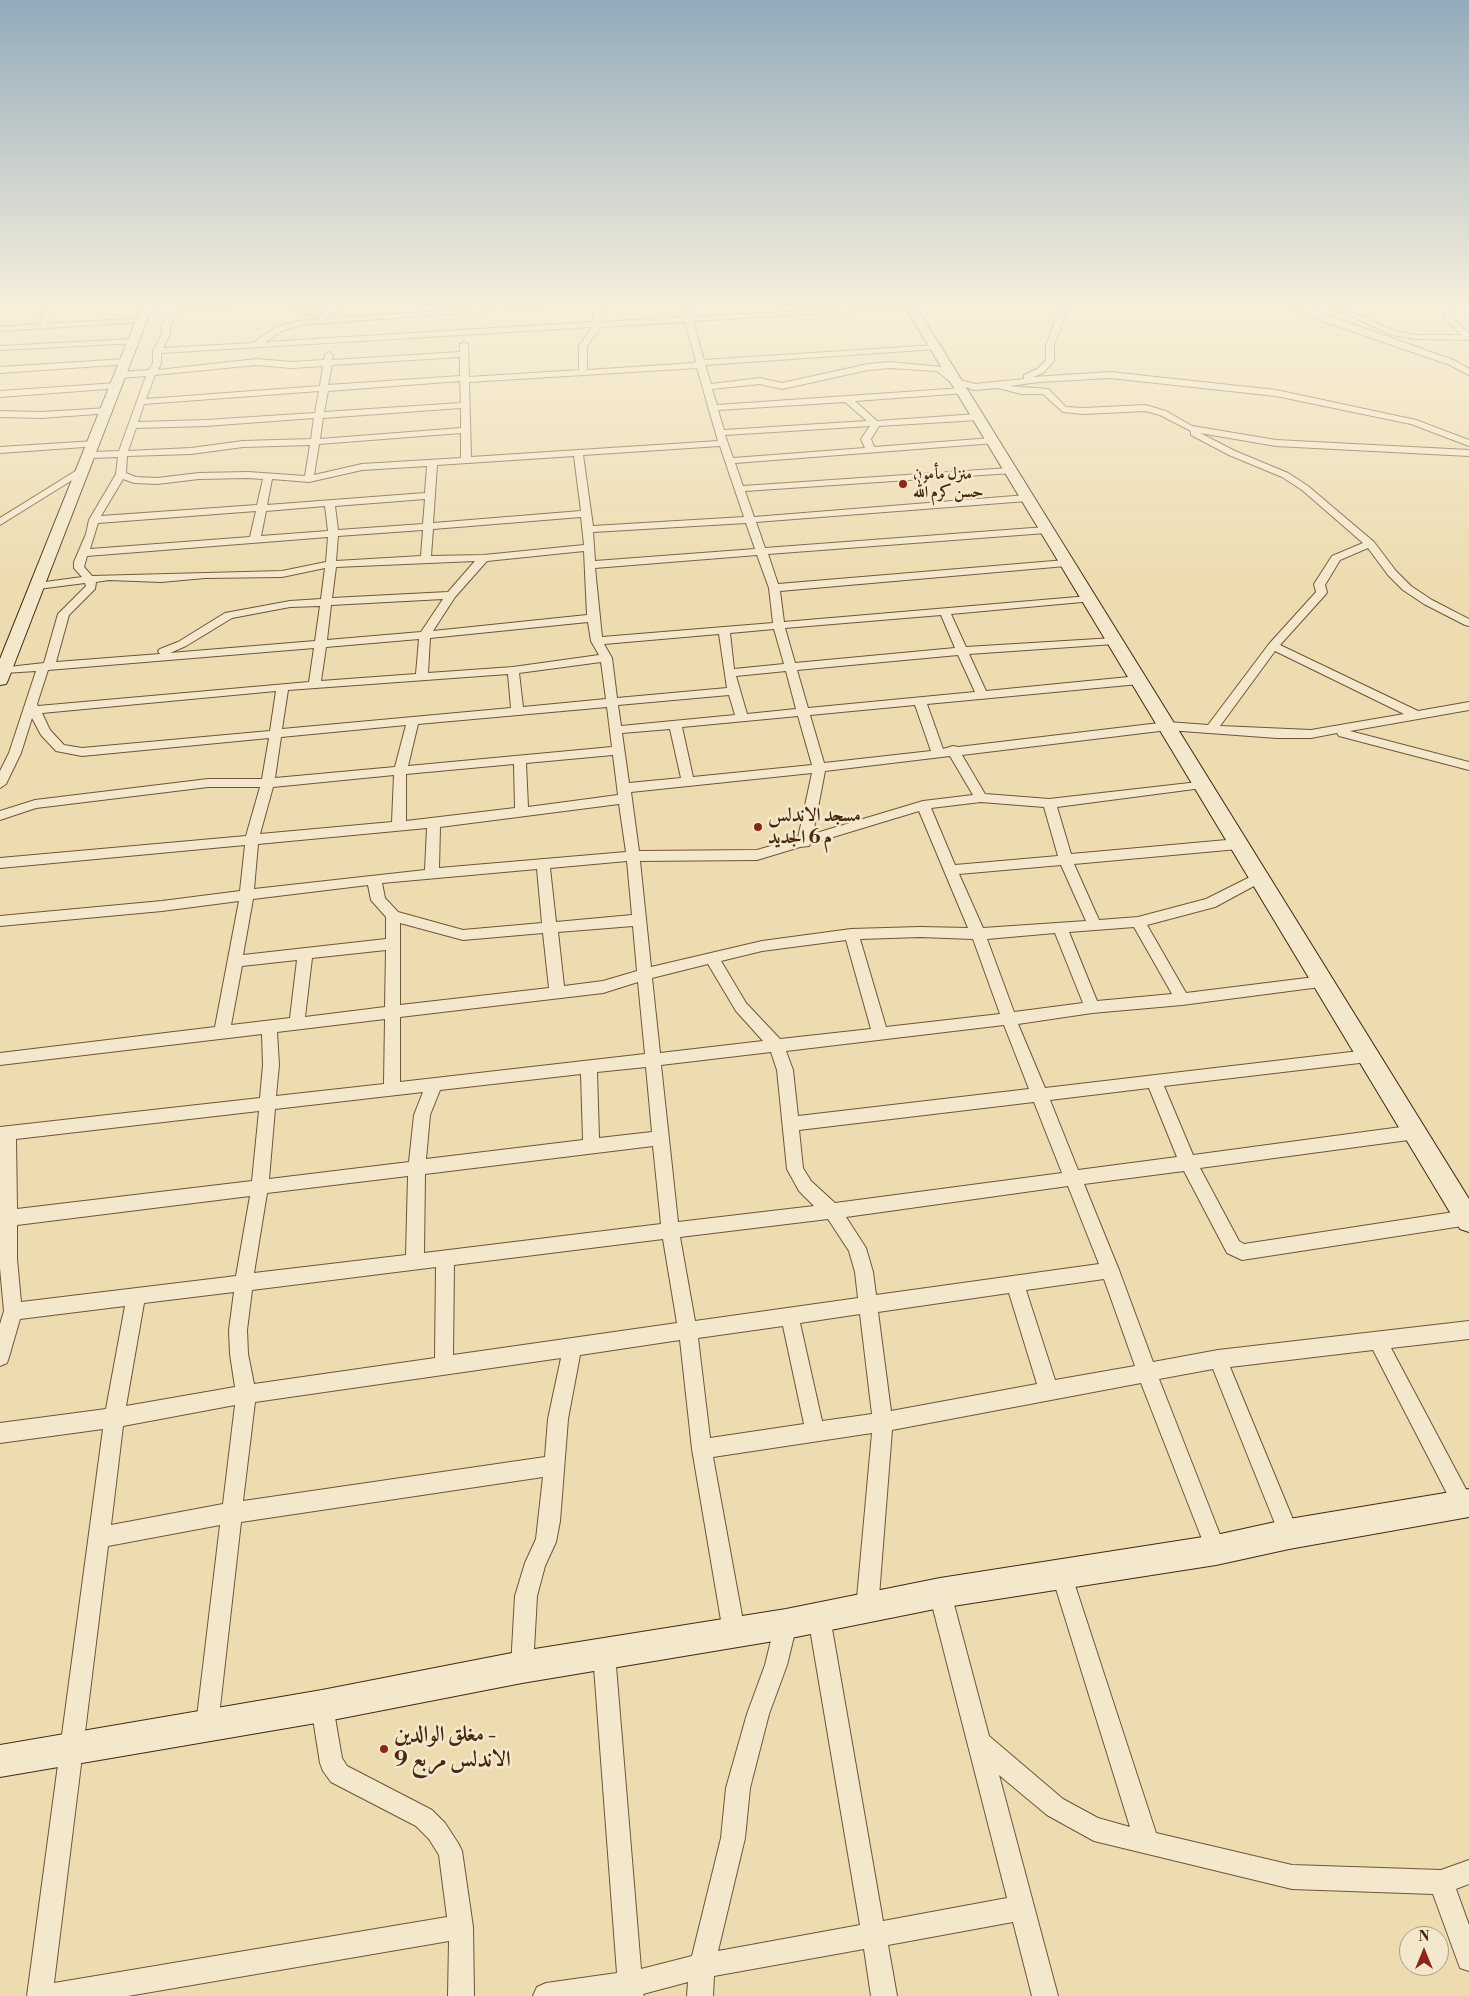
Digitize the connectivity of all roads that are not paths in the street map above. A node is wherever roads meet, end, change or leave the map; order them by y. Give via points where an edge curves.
1 (113, 398) edge
2 (140, 398) edge
3 (190, 398) edge
4 (322, 398) edge
5 (465, 398) edge
6 (711, 398) edge
7 (854, 398) edge
8 (967, 398) edge
9 (1052, 398) edge
10 (1300, 398) edge
11 (847, 399) junction
12 (139, 402) junction
13 (465, 405) junction
14 (713, 408) junction
15 (108, 411) junction
16 (0, 414) edge
17 (320, 416) junction
18 (978, 417) junction
19 (876, 424) junction
20 (132, 425) junction
21 (1189, 428) junction
22 (466, 430) junction
23 (722, 438) junction
24 (992, 441) junction
25 (314, 442) junction
26 (1469, 443) edge
27 (93, 449) junction
28 (0, 450) edge
29 (870, 450) junction
30 (123, 452) junction
31 (578, 452) junction
32 (1469, 453) edge
33 (466, 460) junction
34 (730, 461) junction
35 (432, 464) junction
36 (85, 469) junction
37 (1009, 471) junction
38 (120, 474) junction
39 (268, 477) junction
40 (309, 479) junction
41 (738, 489) junction
42 (430, 496) junction
43 (1027, 498) junction
44 (330, 503) junction
45 (260, 508) junction
46 (94, 520) junction
47 (748, 520) junction
48 (587, 521) junction
49 (0, 522) edge
50 (430, 528) junction
51 (1046, 530) junction
52 (333, 533) junction
53 (255, 538) junction
54 (1370, 544) junction
55 (588, 548) junction
56 (83, 553) junction
57 (762, 553) junction
58 (484, 558) junction
59 (426, 559) junction
60 (1066, 563) junction
61 (331, 564) junction
62 (588, 565) junction
63 (90, 580) junction
64 (38, 586) junction
65 (774, 588) junction
66 (451, 595) junction
67 (1089, 599) junction
68 (326, 603) junction
69 (945, 612) junction
70 (593, 618) junction
71 (1469, 623) edge
72 (778, 627) junction
73 (724, 632) junction
74 (426, 635) junction
75 (597, 641) junction
76 (1114, 641) junction
77 (320, 642) junction
78 (1273, 646) junction
79 (962, 651) junction
80 (143, 658) junction
81 (606, 658) junction
82 (46, 666) junction
83 (790, 668) junction
84 (513, 670) junction
85 (729, 673) junction
86 (2, 675) edge
87 (422, 676) junction
88 (1139, 680) junction
89 (315, 684) junction
90 (283, 687) junction
91 (734, 691) junction
92 (982, 695) junction
93 (920, 702) junction
94 (613, 703) junction
95 (1469, 706) edge
96 (32, 707) junction
97 (517, 712) junction
98 (803, 713) junction
99 (1418, 716) junction
100 (742, 719) junction
101 (413, 722) junction
102 (675, 725) junction
103 (1168, 726) junction
104 (1212, 728) junction
105 (616, 730) junction
106 (1337, 731) junction
107 (277, 734) junction
108 (619, 750) junction
109 (953, 750) junction
110 (938, 752) junction
111 (520, 759) junction
112 (1469, 766) edge
113 (818, 768) junction
114 (400, 771) junction
115 (688, 781) junction
116 (268, 783) junction
117 (0, 784) edge
118 (1202, 784) junction
119 (624, 793) junction
120 (981, 798) junction
121 (1049, 803) junction
122 (923, 805) junction
123 (522, 813) junction
124 (0, 816) edge
125 (434, 822) junction
126 (399, 826) junction
127 (252, 839) junction
128 (804, 843) junction
129 (1238, 844) junction
130 (633, 856) junction
131 (1066, 861) junction
132 (0, 863) edge
133 (543, 864) junction
134 (951, 870) junction
135 (432, 875) junction
136 (1260, 877) junction
137 (374, 879) junction
138 (247, 894) junction
139 (393, 916) junction
140 (639, 920) junction
141 (0, 921) edge
142 (1138, 922) junction
143 (1095, 926) junction
144 (550, 927) junction
145 (1060, 928) junction
146 (851, 934) junction
147 (978, 934) junction
148 (393, 944) junction
149 (304, 953) junction
150 (712, 958) junction
151 (235, 961) junction
152 (645, 974) junction
153 (1323, 982) junction
154 (557, 993) junction
155 (1182, 999) junction
156 (1092, 1006) junction
157 (394, 1012) junction
158 (1009, 1019) junction
159 (297, 1023) junction
160 (269, 1027) junction
161 (222, 1033) junction
162 (880, 1034) junction
163 (777, 1046) junction
164 (1368, 1056) junction
165 (0, 1059) edge
166 (652, 1060) junction
167 (589, 1066) junction
168 (1154, 1081) junction
169 (434, 1084) junction
170 (392, 1089) junction
171 (1041, 1094) junction
172 (268, 1103) junction
173 (790, 1124) junction
174 (1416, 1132) junction
175 (4, 1134) edge
176 (660, 1138) junction
177 (591, 1148) junction
178 (1187, 1161) junction
179 (417, 1168) junction
180 (1073, 1177) junction
181 (260, 1187) junction
182 (832, 1211) junction
183 (4, 1218) edge
184 (1468, 1220) edge
185 (670, 1231) junction
186 (445, 1257) junction
187 (415, 1260) junction
188 (1110, 1270) junction
189 (244, 1282) junction
190 (1015, 1284) junction
191 (136, 1296) junction
192 (868, 1305) junction
193 (13, 1311) junction
194 (790, 1317) junction
195 (1469, 1330) edge
196 (688, 1331) junction
197 (1378, 1341) junction
198 (572, 1348) junction
199 (0, 1357) edge
200 (1218, 1359) junction
201 (444, 1366) junction
202 (1147, 1373) junction
203 (1049, 1391) junction
204 (246, 1394) junction
205 (114, 1418) junction
206 (883, 1422) junction
207 (815, 1432) junction
208 (0, 1433) edge
209 (702, 1449) junction
210 (553, 1466) junction
211 (1466, 1504) edge
212 (232, 1513) junction
213 (1289, 1534) junction
214 (99, 1537) junction
215 (1216, 1550) junction
216 (1062, 1576) junction
217 (940, 1593) junction
218 (867, 1609) junction
219 (819, 1618) junction
220 (786, 1624) junction
221 (734, 1632) junction
222 (604, 1654) junction
223 (522, 1667) junction
224 (322, 1706) junction
225 (207, 1725) junction
226 (979, 1743) junction
227 (71, 1749) junction
228 (0, 1761) edge
229 (1146, 1843) junction
230 (1469, 1872) edge
231 (1440, 1882) junction
232 (1022, 1908) junction
233 (461, 1927) junction
234 (873, 1936) junction
235 (1469, 1959) edge
236 (702, 1966) junction
237 (630, 1990) edge
238 (40, 1996) edge
239 (54, 1996) edge
240 (461, 1996) edge
241 (546, 1996) edge
242 (700, 1996) edge
243 (884, 1996) edge
244 (1045, 1996) edge

1 - 15 street
2 - 12 street
3 - 12 street
4 - 17 street
5 - 13 street
6 - 14 street
7 - 11 street
8 - 18 street
9 - 21 street via 1063,409 1154,410
10 - 26 street via 1413,422
11 - 14 street
11 - 19 street
12 - 20 street
13 - 17 street
13 - 22 street
14 - 23 street
15 - 16 street
15 - 27 street
17 - 20 street
17 - 25 street
18 - 19 street
18 - 24 street
19 - 23 street
19 - 29 street via 866,439
20 - 30 street
21 - 32 street via 1276,443
21 - 54 street via 1207,442 1285,475 1322,500
22 - 25 street
22 - 33 street
23 - 31 street
23 - 34 street
24 - 29 street
24 - 37 street
25 - 30 street
25 - 40 street
27 - 28 street
27 - 30 street
27 - 36 street
29 - 34 street
30 - 38 street
31 - 33 street
31 - 48 street
33 - 35 street
34 - 41 street
35 - 40 street via 362,467
35 - 42 street
36 - 49 street
36 - 64 street
37 - 41 street
37 - 43 street
38 - 39 street via 134,480 157,481 199,476
38 - 46 street
39 - 40 street
39 - 45 street
41 - 47 street
42 - 44 street
42 - 50 street
43 - 47 street
43 - 51 street
44 - 45 street
44 - 52 street
45 - 46 street
45 - 53 street
46 - 56 street
47 - 48 street
47 - 57 street
48 - 50 street
48 - 55 street
50 - 52 street
50 - 59 street
51 - 57 street
51 - 60 street
52 - 53 street
52 - 61 street
53 - 56 street
54 - 71 street via 1407,588
54 - 78 street via 1336,558 1319,584 1322,592
55 - 58 street
55 - 62 street
56 - 63 street via 78,566
57 - 62 street
57 - 65 street
58 - 59 street
58 - 66 street
59 - 61 street
60 - 65 street
60 - 67 street
61 - 63 street via 282,574
61 - 68 street
62 - 70 street
63 - 64 street
63 - 82 street via 89,590 64,614
64 - 86 street
65 - 72 street
66 - 68 street
66 - 74 street
67 - 69 street
67 - 76 street
68 - 77 street
68 - 80 street via 290,604 229,615 182,644
69 - 72 street
69 - 79 street
70 - 74 street
70 - 75 street
72 - 73 street
72 - 83 street
73 - 75 street
73 - 85 street
74 - 77 street
74 - 87 street
75 - 81 street
76 - 79 street
76 - 88 street
77 - 80 street
77 - 89 street
78 - 99 street
78 - 104 street
79 - 83 street
79 - 92 street
80 - 82 street
81 - 84 street
81 - 94 street
82 - 86 street
82 - 96 street
83 - 85 street
83 - 98 street
84 - 87 street
84 - 97 street
85 - 91 street
87 - 89 street
88 - 92 street
88 - 103 street
89 - 90 street
90 - 96 street
90 - 107 street
91 - 94 street
91 - 100 street
92 - 93 street
93 - 98 street
93 - 110 street
94 - 97 street
94 - 105 street
95 - 99 street
96 - 107 street via 45,732 60,748 82,752
96 - 117 street
97 - 101 street
98 - 100 street
98 - 113 street
99 - 106 street
100 - 102 street
101 - 107 street
101 - 114 street
102 - 105 street
102 - 115 street
103 - 104 street
103 - 109 street
103 - 118 street
104 - 106 street via 1277,734
105 - 108 street
106 - 112 street
107 - 116 street
108 - 111 street
108 - 119 street
109 - 110 street
109 - 120 street
110 - 113 street
111 - 114 street
111 - 123 street
113 - 115 street
113 - 128 street
114 - 116 street
114 - 126 street
115 - 119 street
116 - 124 street via 193,784 35,804
116 - 127 street
118 - 121 street
118 - 129 street
119 - 123 street
119 - 130 street
120 - 121 street
120 - 122 street
121 - 131 street
122 - 128 street
122 - 134 street
123 - 125 street
125 - 126 street
125 - 135 street
126 - 127 street
127 - 132 street
127 - 138 street
128 - 130 street via 757,855
129 - 131 street
129 - 136 street
130 - 133 street
130 - 140 street
131 - 134 street
131 - 143 street
133 - 135 street
133 - 144 street
134 - 147 street
135 - 137 street
136 - 142 street via 1210,903
136 - 153 street
137 - 138 street
137 - 139 street via 378,900
138 - 141 street via 162,906
138 - 151 street
139 - 144 street via 463,935
139 - 148 street
140 - 144 street
140 - 152 street
142 - 143 street
142 - 155 street
143 - 145 street
144 - 154 street
145 - 147 street
145 - 156 street
146 - 147 street
146 - 150 street via 762,946
146 - 162 street
147 - 158 street
148 - 149 street
148 - 157 street
149 - 151 street
149 - 159 street
150 - 152 street
150 - 163 street via 741,1007
151 - 161 street
152 - 154 street via 603,987
152 - 166 street
153 - 155 street
153 - 164 street
154 - 157 street
155 - 156 street
156 - 158 street
157 - 159 street
157 - 170 street
158 - 162 street
158 - 171 street
159 - 160 street
160 - 161 street
160 - 172 street
161 - 165 street
162 - 163 street
163 - 166 street
163 - 173 street via 785,1070
164 - 168 street
164 - 174 street
166 - 167 street
166 - 176 street
167 - 169 street
167 - 177 street
168 - 171 street
168 - 178 street
169 - 170 street
169 - 179 street via 422,1115
170 - 172 street
171 - 173 street
171 - 180 street
172 - 175 street
172 - 181 street via 261,1150
173 - 182 street via 795,1170 805,1186
174 - 178 street
174 - 184 street
175 - 183 street via 9,1174
176 - 177 street
176 - 185 street
177 - 179 street
178 - 180 street
178 - 184 street via 1233,1248 1242,1252
179 - 181 street
179 - 187 street
180 - 182 street
180 - 188 street
181 - 183 street
181 - 189 street
182 - 185 street
182 - 192 street via 857,1248
183 - 193 street
185 - 186 street
185 - 196 street
186 - 187 street
186 - 201 street
187 - 189 street
188 - 190 street
188 - 202 street
189 - 191 street
189 - 204 street via 238,1330
190 - 192 street
190 - 203 street
191 - 193 street
191 - 205 street
192 - 194 street
192 - 206 street
193 - 199 street
194 - 196 street
194 - 207 street
195 - 197 street
196 - 198 street
196 - 209 street
197 - 200 street
197 - 211 street
198 - 201 street
198 - 210 street via 558,1419
200 - 202 street
200 - 213 street
201 - 204 street
202 - 203 street
202 - 215 street
203 - 206 street
204 - 205 street
204 - 212 street
205 - 208 street
205 - 214 street
206 - 207 street
206 - 218 street
207 - 209 street
209 - 221 street
210 - 212 street
210 - 223 street via 546,1542 535,1563 526,1596
211 - 213 street
212 - 214 street
212 - 225 street
213 - 215 street
214 - 227 street
215 - 216 street
216 - 217 street
216 - 229 street
217 - 218 street
217 - 226 street
218 - 219 street
219 - 220 street
219 - 234 street
220 - 221 street
220 - 236 street via 738,1788 733,1838
221 - 222 street
222 - 223 street
222 - 237 street
223 - 224 street
224 - 225 street
224 - 233 street via 332,1763 339,1774 424,1818 450,1850
225 - 227 street
226 - 229 street via 1063,1811 1094,1830
226 - 232 street
227 - 228 street
227 - 238 street
229 - 231 street via 1292,1877
230 - 231 street
231 - 235 street
232 - 234 street
232 - 244 street
233 - 239 street
233 - 240 street
234 - 236 street
234 - 243 street
236 - 237 street via 650,1980
236 - 242 street
237 - 241 street

